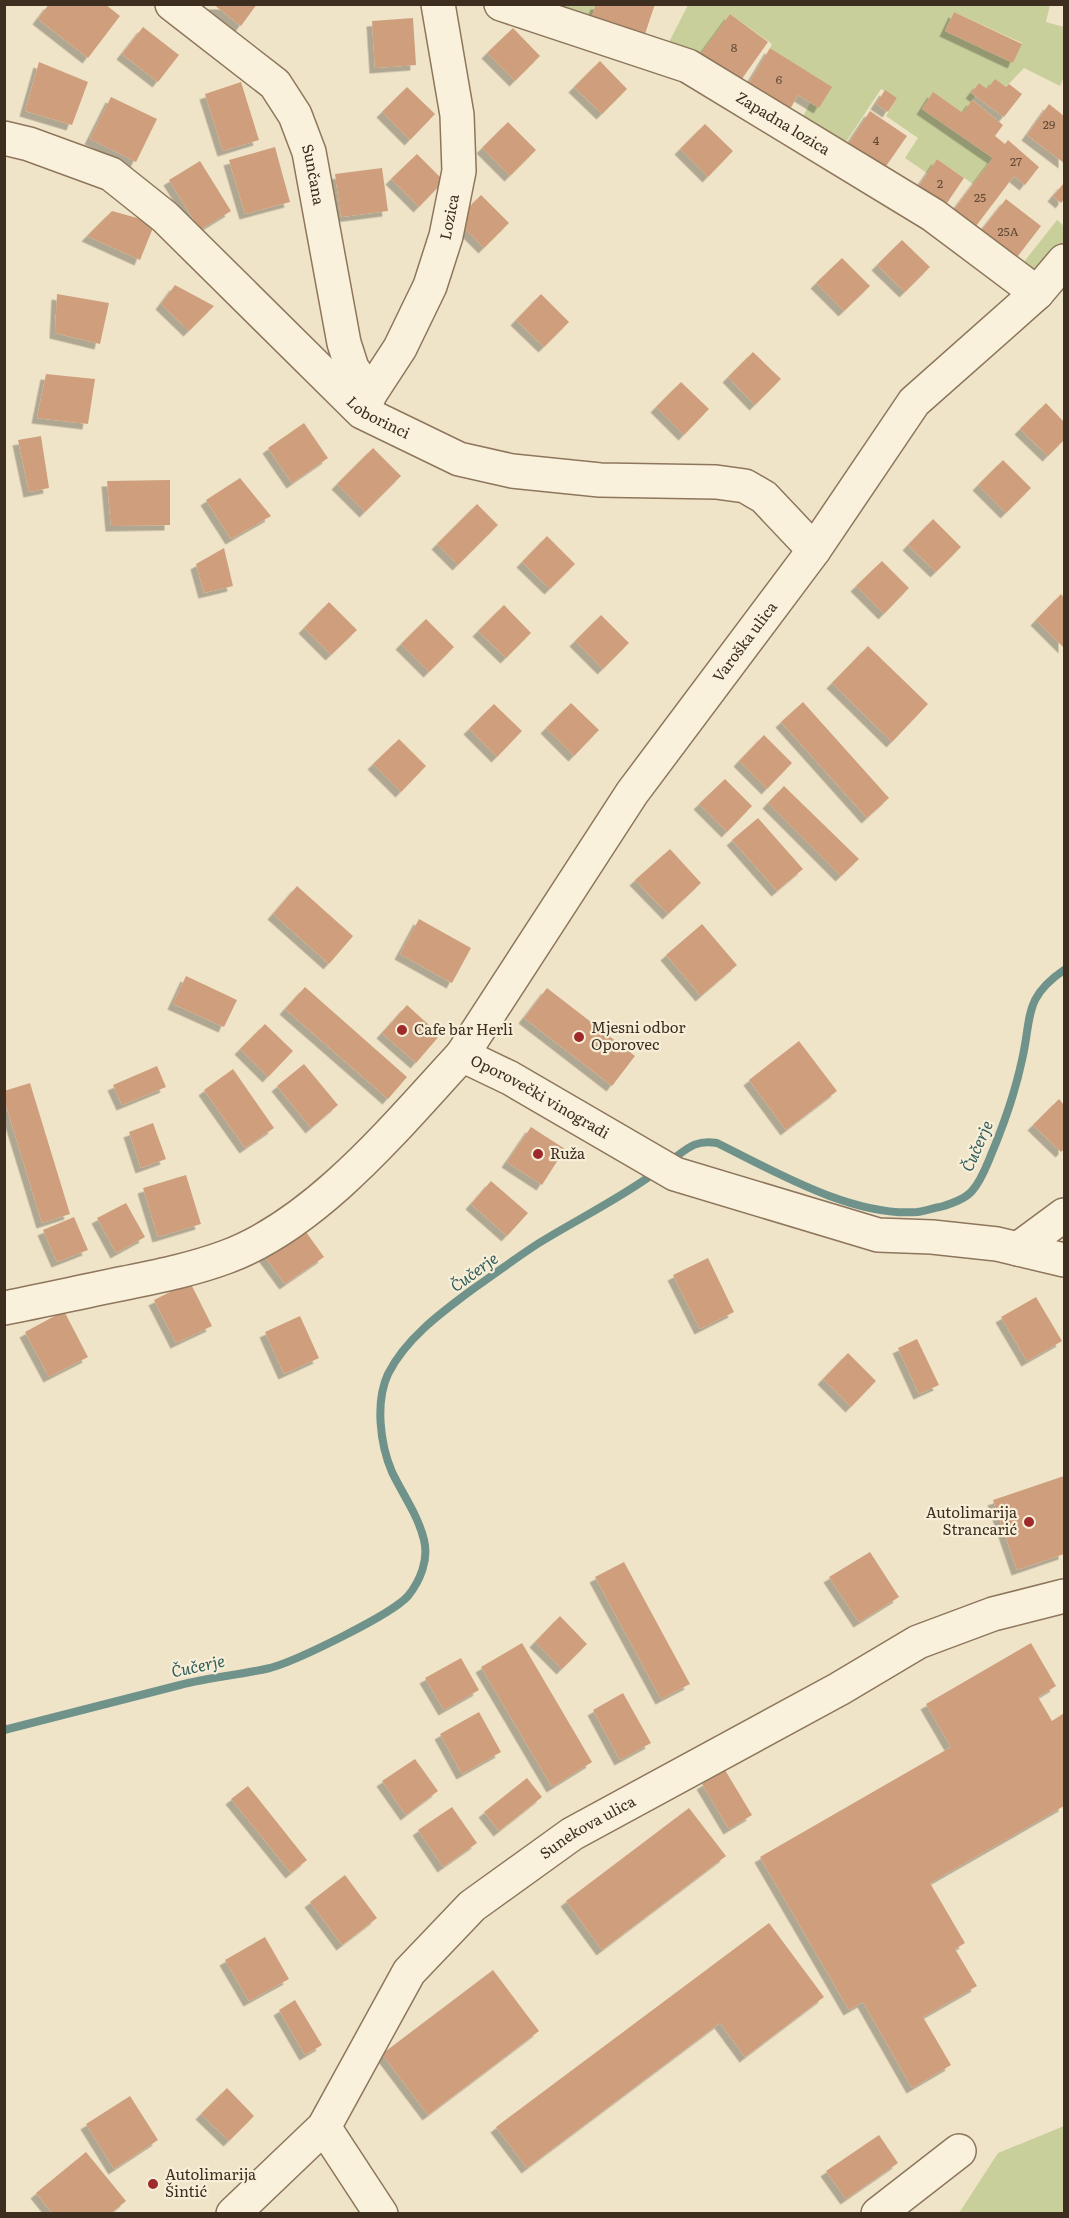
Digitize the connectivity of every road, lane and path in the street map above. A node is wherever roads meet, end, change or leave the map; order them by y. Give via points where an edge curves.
1 (172, 4) edge
2 (438, 4) edge
3 (501, 4) edge
4 (4, 138) edge
5 (1065, 261) edge
6 (1037, 293) junction
7 (366, 403) junction
8 (813, 550) junction
9 (462, 1055) junction
10 (1065, 1215) edge
11 (1017, 1249) junction
12 (1065, 1260) edge
13 (4, 1308) edge
14 (1065, 1596) edge
15 (324, 2127) junction
16 (959, 2151) dead end
17 (233, 2214) edge
18 (381, 2214) edge
19 (878, 2214) edge

1 - 7 street, Sunčana via 275,84 296,116 309,152 344,343
2 - 7 street, Lozica via 457,115 459,171 446,237 430,286 400,348
3 - 6 street, Zapadna lozica via 688,66 933,215
4 - 7 street, Loborinci via 111,174 165,217
5 - 6 street, Varoška ulica
6 - 8 street, Varoška ulica via 914,402
7 - 8 street, Loborinci via 459,459 512,471 600,480 745,486 764,497
8 - 9 street, Varoška ulica via 632,793
9 - 11 street, Oporovečki vinogradi via 510,1078 675,1174 878,1235
9 - 13 street, Oporovečki vinogradi via 376,1148 313,1206 266,1237 227,1257 173,1273
10 - 11 street
11 - 12 street, Oporovečki vinogradi
14 - 15 street, Sunekova ulica via 993,1614 918,1642 562,1840 472,1906 409,1972
15 - 17 street, Sunekova ulica
15 - 18 street
16 - 19 street

